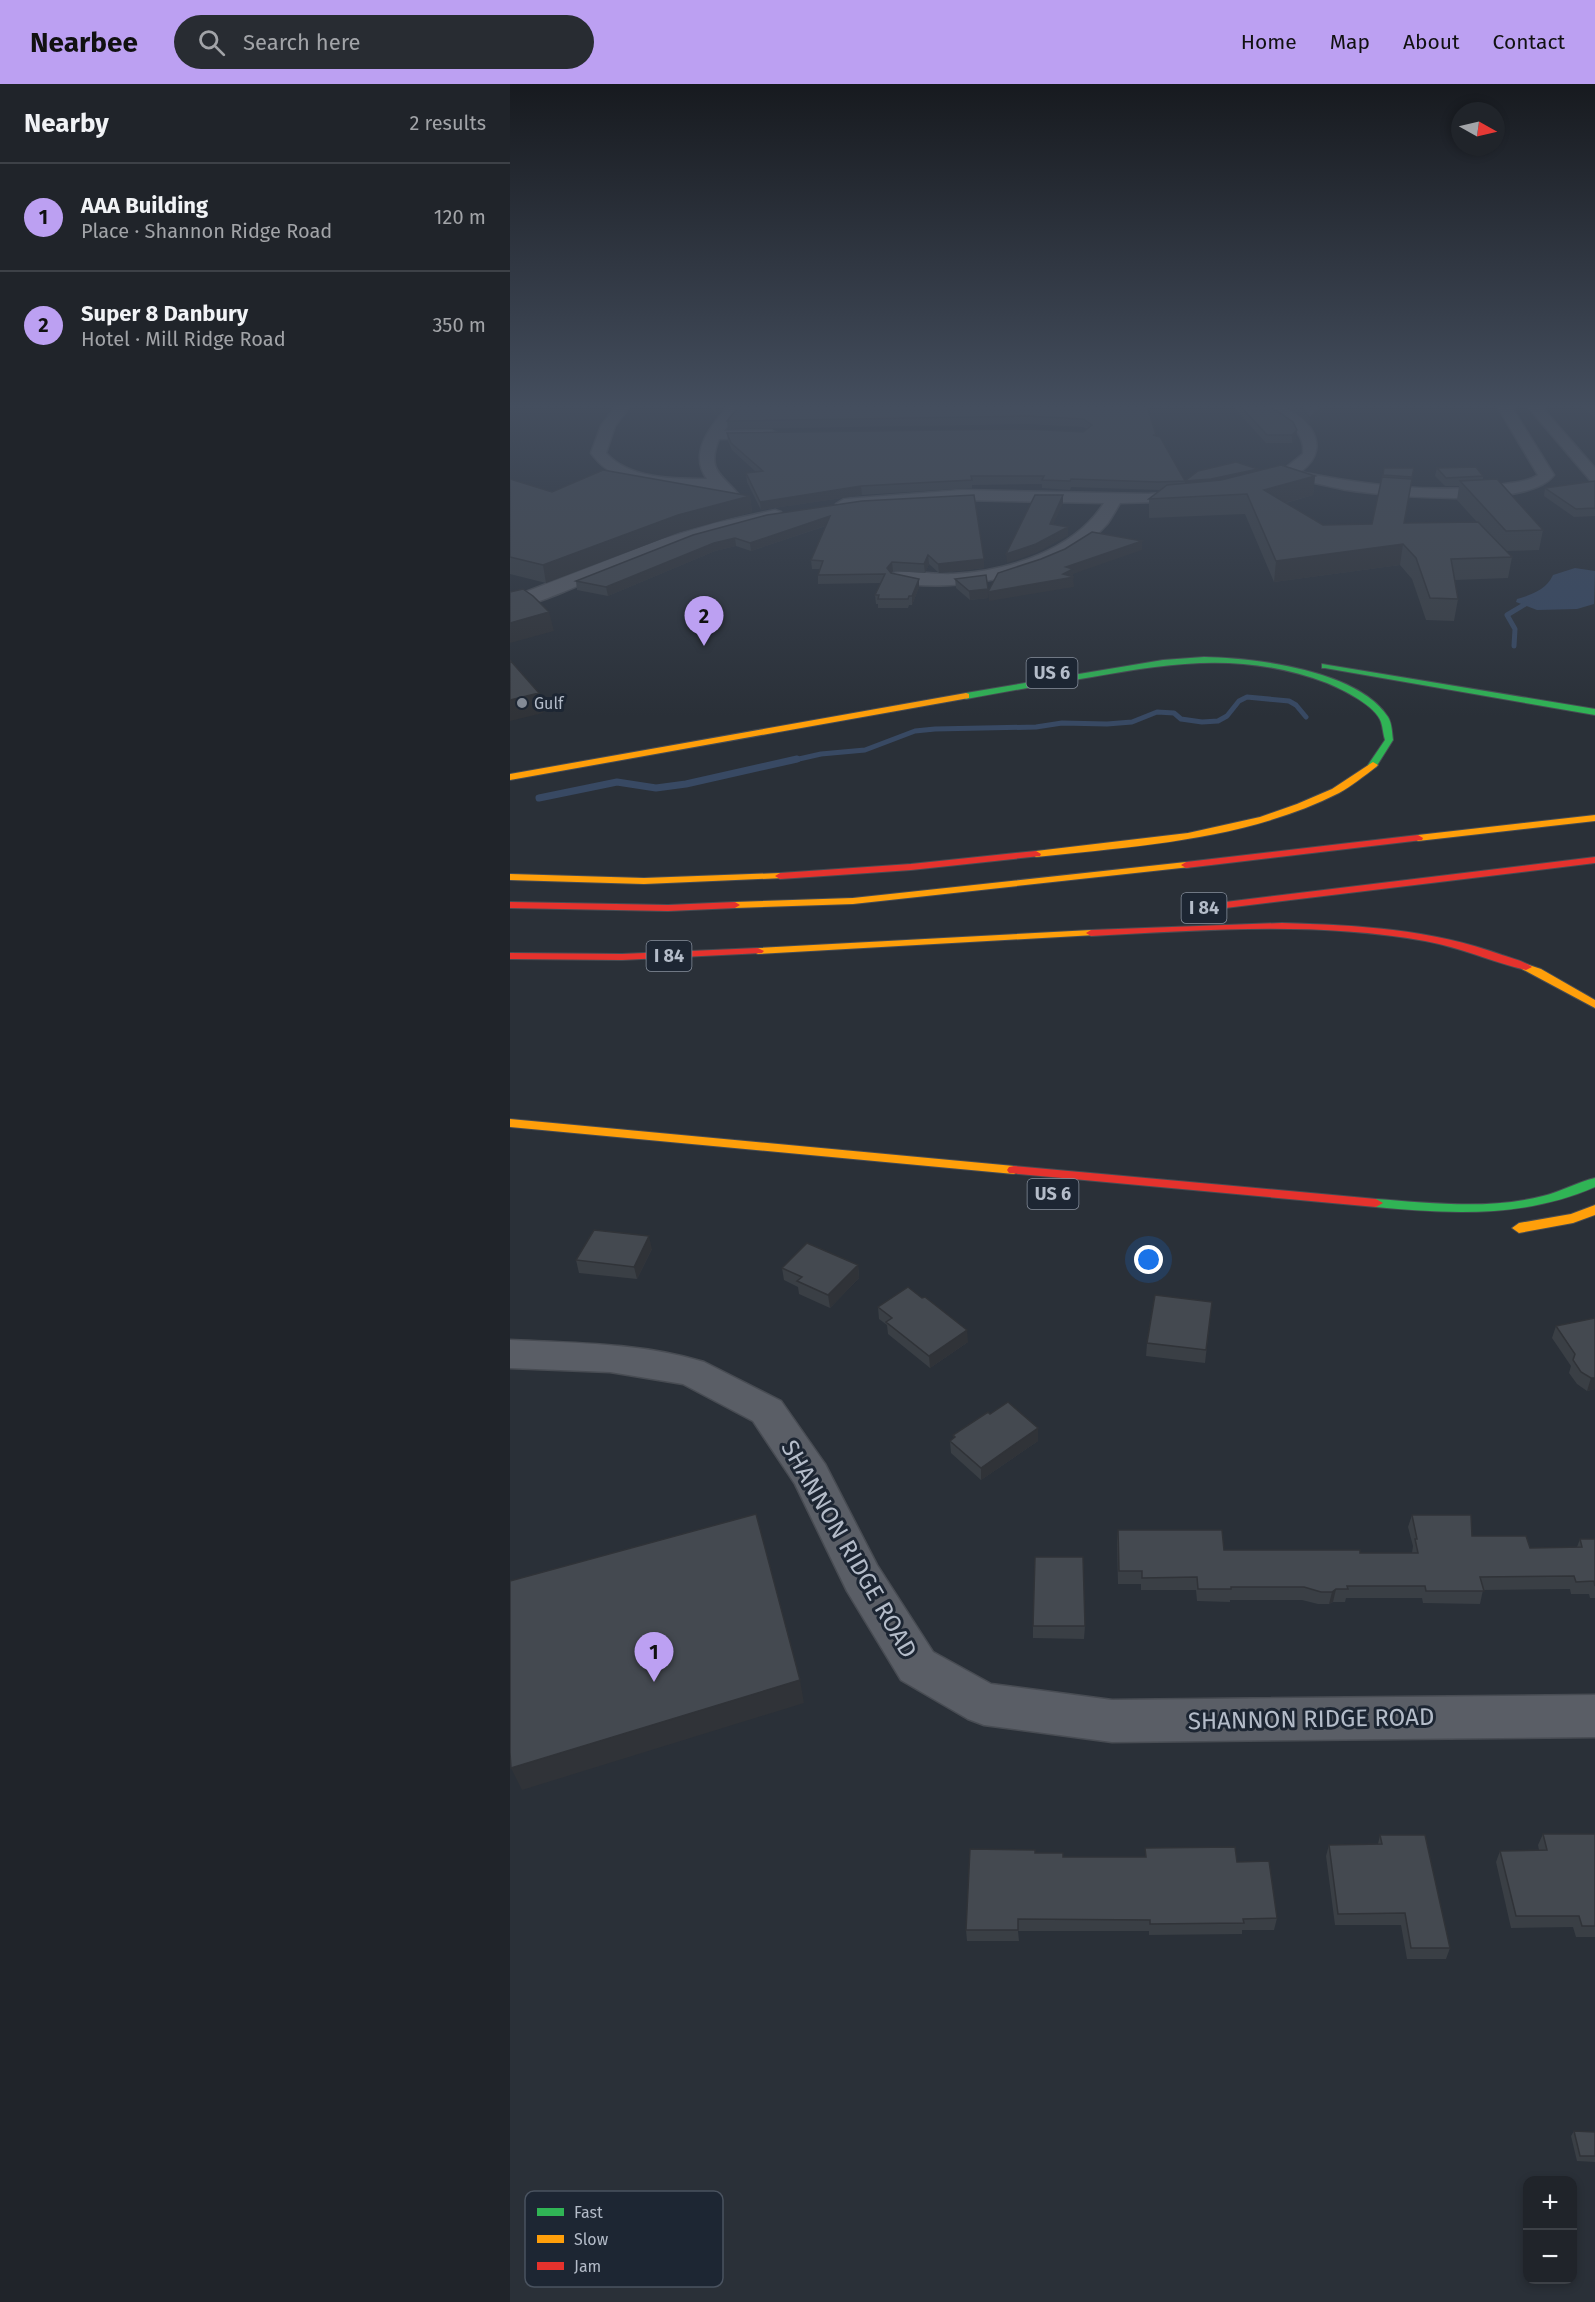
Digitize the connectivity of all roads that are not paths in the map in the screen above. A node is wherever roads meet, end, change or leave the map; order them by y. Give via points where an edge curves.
1 (754, 510) edge
2 (1111, 510) edge
3 (787, 513) edge
4 (766, 517) junction
5 (898, 577) edge
6 (510, 604) edge
7 (1595, 712) edge
8 (510, 768) edge
9 (510, 777) edge
10 (1595, 818) edge
11 (1595, 860) edge
12 (510, 877) edge
13 (510, 905) edge
14 (1182, 910) dead end
15 (1123, 917) dead end
16 (811, 948) junction
17 (510, 956) edge
18 (1595, 1005) edge
19 (510, 1122) edge
20 (1595, 1182) edge
21 (1595, 1210) edge
22 (1504, 1229) dead end
23 (510, 1354) edge
24 (1595, 1716) edge

1 - 4 street
2 - 5 street via 1093,530 1035,561 958,580 927,582
3 - 4 street
4 - 6 street via 667,543
7 - 8 highway, US 6 via 1278,657 1187,652
9 - 12 highway via 1190,659 1244,660 1324,677 1368,700 1382,714 1390,730 1388,745 1378,760 1337,790 1311,802 1244,822 1150,840 969,862 802,875 621,880
10 - 13 highway, I 84 via 883,898 716,907
11 - 14 highway, I 84
15 - 16 highway, I 84
16 - 17 highway, I 84 via 619,958
16 - 18 highway via 1219,927 1331,928 1412,937 1489,954 1555,980
19 - 20 highway via 1429,1208 1514,1207 1554,1198
21 - 22 highway via 1550,1223
23 - 24 street, SHANNON RIDGE ROAD via 610,1358 691,1372 767,1411 811,1475 862,1578 917,1666 984,1704 1112,1721

